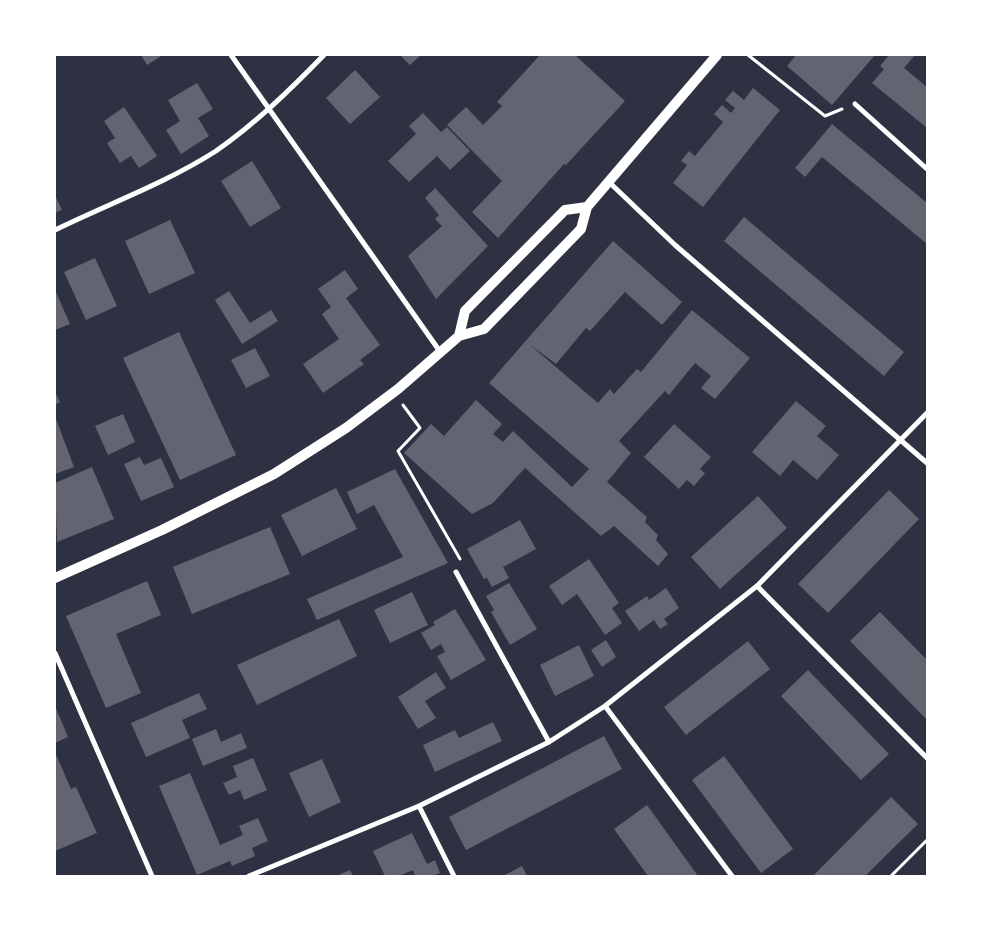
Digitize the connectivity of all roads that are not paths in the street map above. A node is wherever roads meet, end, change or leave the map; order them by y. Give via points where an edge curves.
1 (231, 55) edge
2 (324, 55) edge
3 (717, 55) edge
4 (854, 104) road end
5 (269, 111) junction
6 (927, 169) edge
7 (610, 183) junction
8 (587, 207) junction
9 (55, 230) edge
10 (459, 336) junction
11 (441, 354) junction
12 (927, 412) edge
13 (902, 440) junction
14 (927, 463) edge
15 (456, 572) road end
16 (55, 578) edge
17 (757, 586) junction
18 (55, 653) edge
19 (605, 706) junction
20 (549, 742) junction
21 (927, 758) edge
22 (418, 806) junction
23 (152, 876) edge
24 (249, 876) edge
25 (454, 876) edge
26 (732, 876) edge

1 - 5 street
2 - 5 street
3 - 7 main road
4 - 6 street
5 - 9 street via 207,155
5 - 11 street
7 - 8 main road
7 - 13 street via 675,245
8 - 10 main road via 581,229 484,329
8 - 10 main road via 565,210 465,311
10 - 11 main road
11 - 16 main road via 346,428 274,474 162,530
12 - 13 street
13 - 14 street
13 - 17 street
15 - 20 street
17 - 19 street
17 - 21 street
18 - 23 street
19 - 20 street
19 - 26 street
20 - 22 street
22 - 24 street
22 - 25 street

